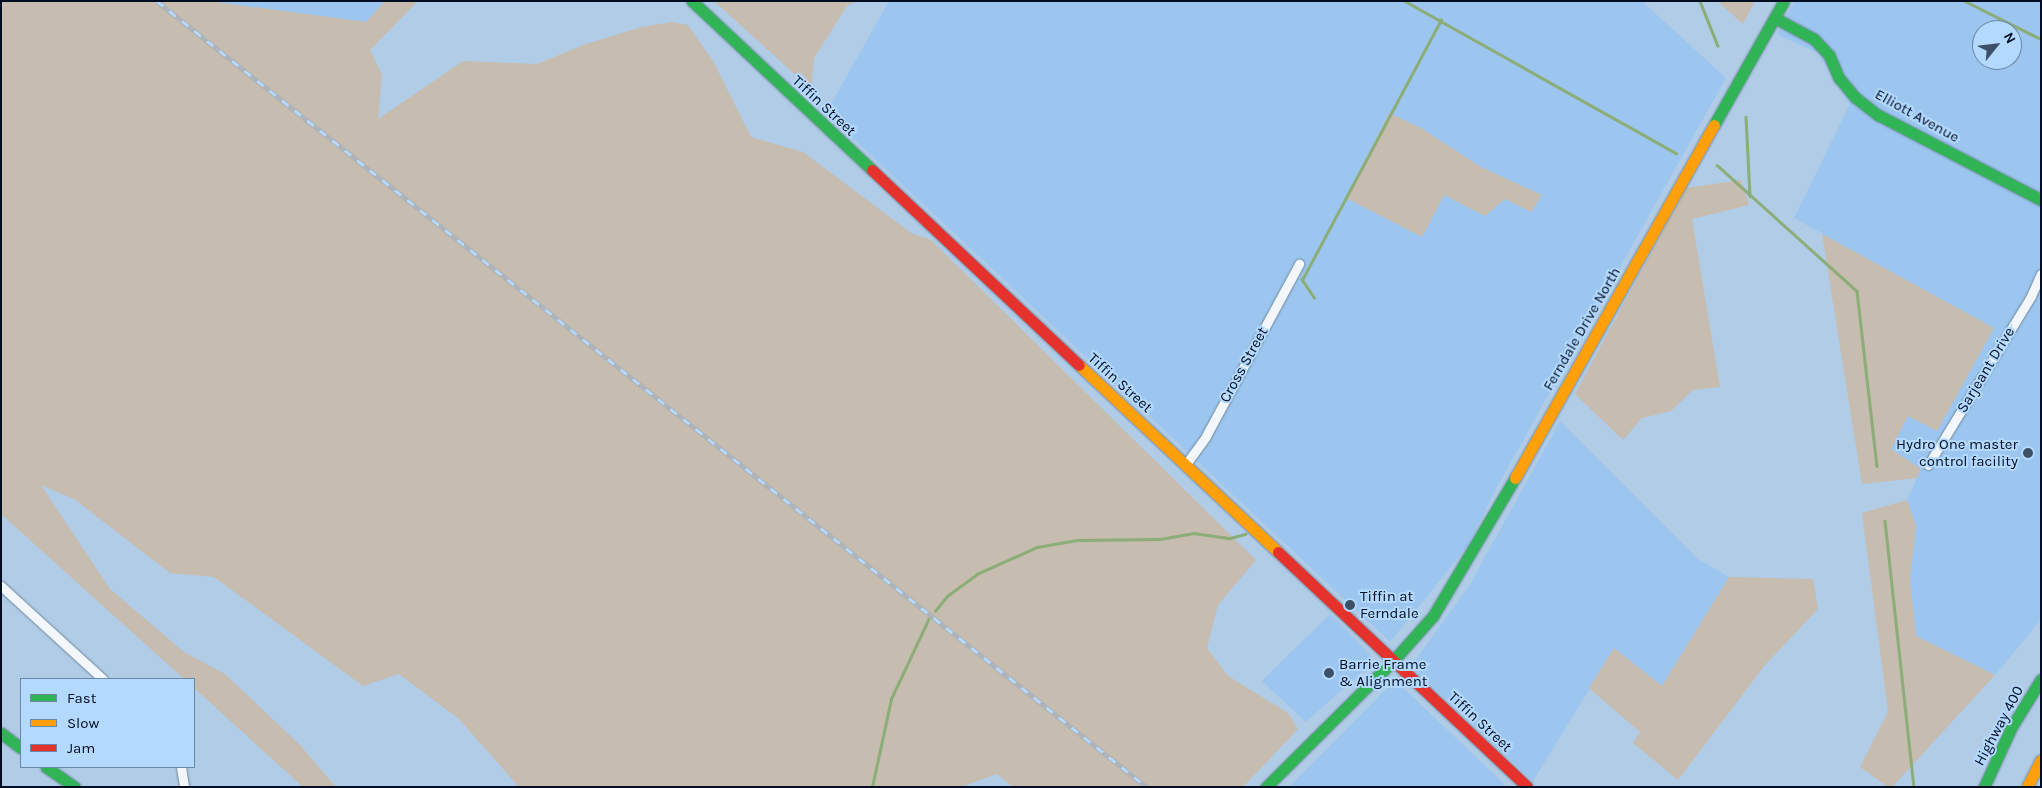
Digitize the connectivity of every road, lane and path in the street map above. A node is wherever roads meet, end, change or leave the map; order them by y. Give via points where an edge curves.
1 (692, 1) edge
2 (1784, 1) edge
3 (1775, 18) junction
4 (2041, 200) edge
5 (1299, 264) dead end
6 (2041, 274) edge
7 (1186, 464) junction
8 (1928, 465) dead end
9 (1, 586) edge
10 (1392, 662) junction
11 (102, 678) edge
12 (2041, 679) edge
13 (1, 733) edge
14 (20, 747) edge
15 (2041, 760) edge
16 (47, 768) edge
17 (181, 768) edge
18 (74, 787) edge
19 (184, 787) edge
20 (1266, 787) edge
21 (1527, 787) edge
22 (1984, 787) edge
23 (2028, 787) edge

1 - 7 main road, Tiffin Street via 974,265 1009,302
2 - 3 main road, Ferndale Drive North
3 - 4 main road, Elliott Avenue via 1814,39 1829,55 1839,78 1856,98 1878,115
3 - 10 main road, Ferndale Drive North via 1464,567 1433,616
5 - 7 street, Cross Street via 1206,436
6 - 8 street, Sarjeant Drive via 2031,296
7 - 10 main road, Tiffin Street
9 - 11 street
10 - 20 main road, Ferndale Drive North
10 - 21 main road, Tiffin Street
12 - 22 main road, Highway 400 via 2011,728
13 - 14 main road
15 - 23 main road
16 - 18 main road
17 - 19 street

